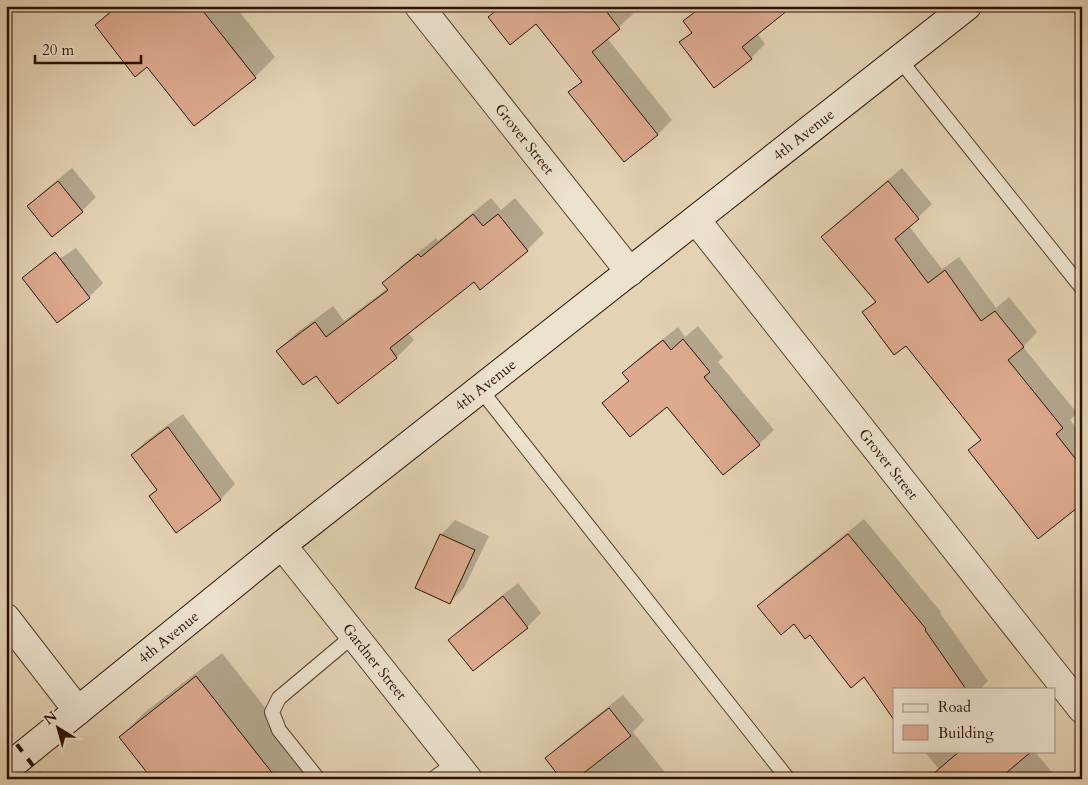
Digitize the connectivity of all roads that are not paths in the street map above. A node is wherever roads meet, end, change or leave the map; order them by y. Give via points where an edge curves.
1 (419, 6) edge
2 (967, 6) edge
3 (900, 60) junction
4 (696, 220) junction
5 (630, 272) junction
6 (1082, 288) edge
7 (480, 389) junction
8 (282, 545) junction
9 (6, 618) edge
10 (354, 635) junction
11 (1082, 709) edge
12 (78, 711) junction
13 (6, 769) edge
14 (462, 771) edge
15 (318, 779) edge
16 (433, 779) edge
17 (788, 779) edge

1 - 5 street, Grover Street
2 - 3 street, 4th Avenue
3 - 4 street, 4th Avenue
3 - 6 lane
4 - 5 street, 4th Avenue
4 - 11 street, Grover Street
5 - 7 street, 4th Avenue
7 - 8 street, 4th Avenue
7 - 17 lane
8 - 10 street, Gardner Street
8 - 12 street, 4th Avenue
9 - 12 street
10 - 14 street, Gardner Street
10 - 15 lane via 279,698 272,712 279,730
12 - 13 street, 4th Avenue
14 - 16 lane

